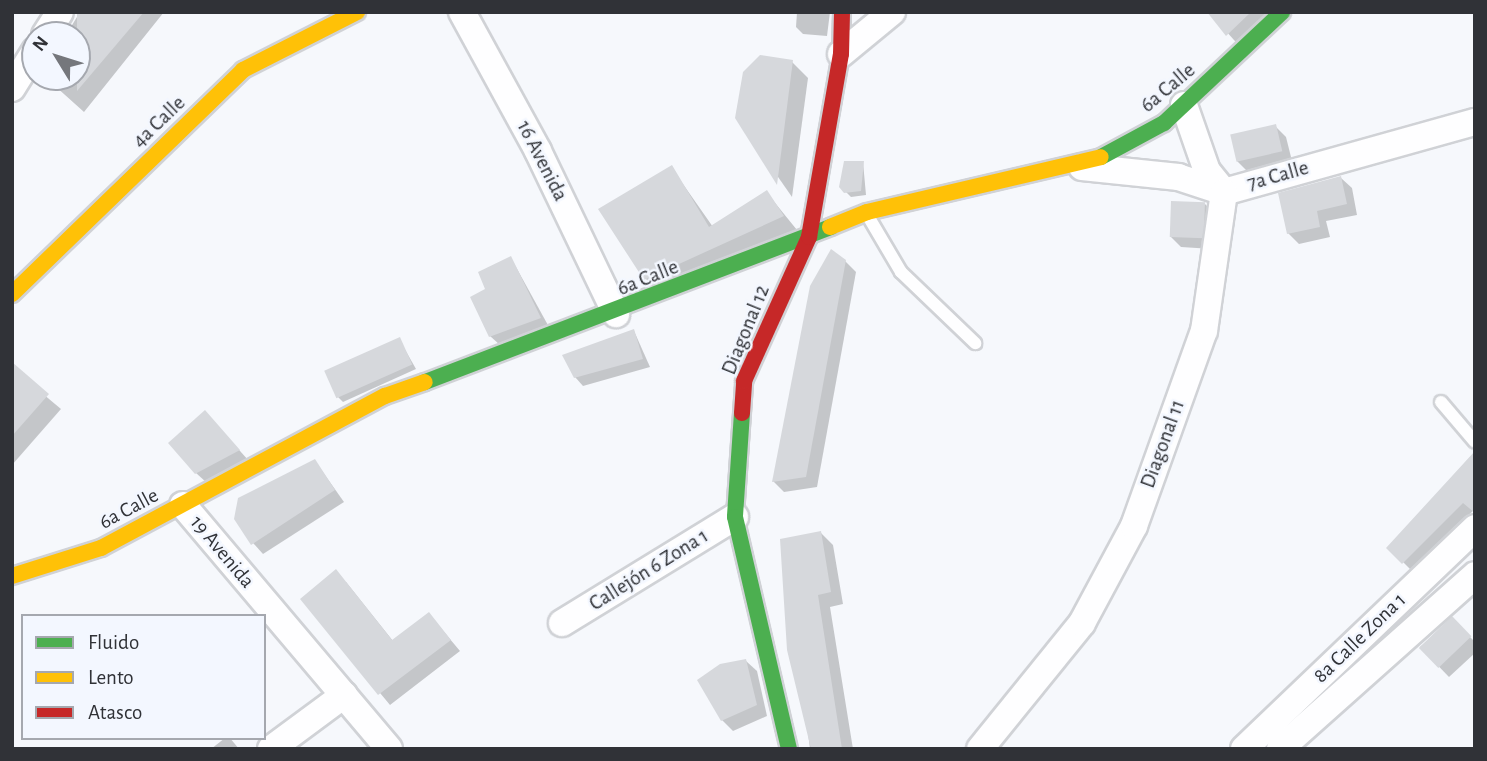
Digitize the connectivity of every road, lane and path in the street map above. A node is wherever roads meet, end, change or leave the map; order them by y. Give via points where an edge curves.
1 (357, 12) edge
2 (462, 12) edge
3 (842, 12) edge
4 (892, 12) edge
5 (1282, 12) edge
6 (841, 54) junction
7 (1184, 105) junction
8 (1475, 122) edge
9 (1080, 166) junction
10 (1224, 192) junction
11 (867, 212) junction
12 (809, 237) junction
13 (12, 294) edge
14 (616, 314) junction
15 (975, 343) dead end
16 (1441, 402) dead end
17 (1475, 442) edge
18 (183, 505) junction
19 (735, 517) junction
20 (1475, 528) edge
21 (1475, 575) edge
22 (12, 576) edge
23 (562, 623) dead end
24 (344, 695) junction
25 (271, 749) edge
26 (389, 749) edge
27 (789, 749) edge
28 (981, 749) edge
29 (1244, 749) edge
30 (1280, 749) edge

1 - 13 street, 4a Calle via 243,70
2 - 14 street, 16 Avenida via 538,151
3 - 6 street, Diagonal 12
4 - 6 street
5 - 7 street, 6a Calle
6 - 12 street, Diagonal 12
7 - 9 street, 6a Calle via 1125,146
7 - 10 street via 1207,171
8 - 10 street, 7a Calle
9 - 10 street, 7a Calle via 1178,177
9 - 11 street, 6a Calle
10 - 28 street, Diagonal 11 via 1204,331 1134,526 1082,623
11 - 12 street, 6a Calle
11 - 15 lane via 901,272
12 - 14 street, 6a Calle
12 - 19 street, Diagonal 12 via 744,381
14 - 18 street, 6a Calle via 385,397
16 - 17 lane
18 - 22 street, 6a Calle via 101,548
18 - 24 street, 19 Avenida
19 - 23 street, Callejón 6 Zona 1
19 - 27 street, Diagonal 12
20 - 29 street, 8a Calle Zona 1
21 - 30 street, 8a Calle Zona 1
24 - 25 street
24 - 26 street, 19 Avenida

